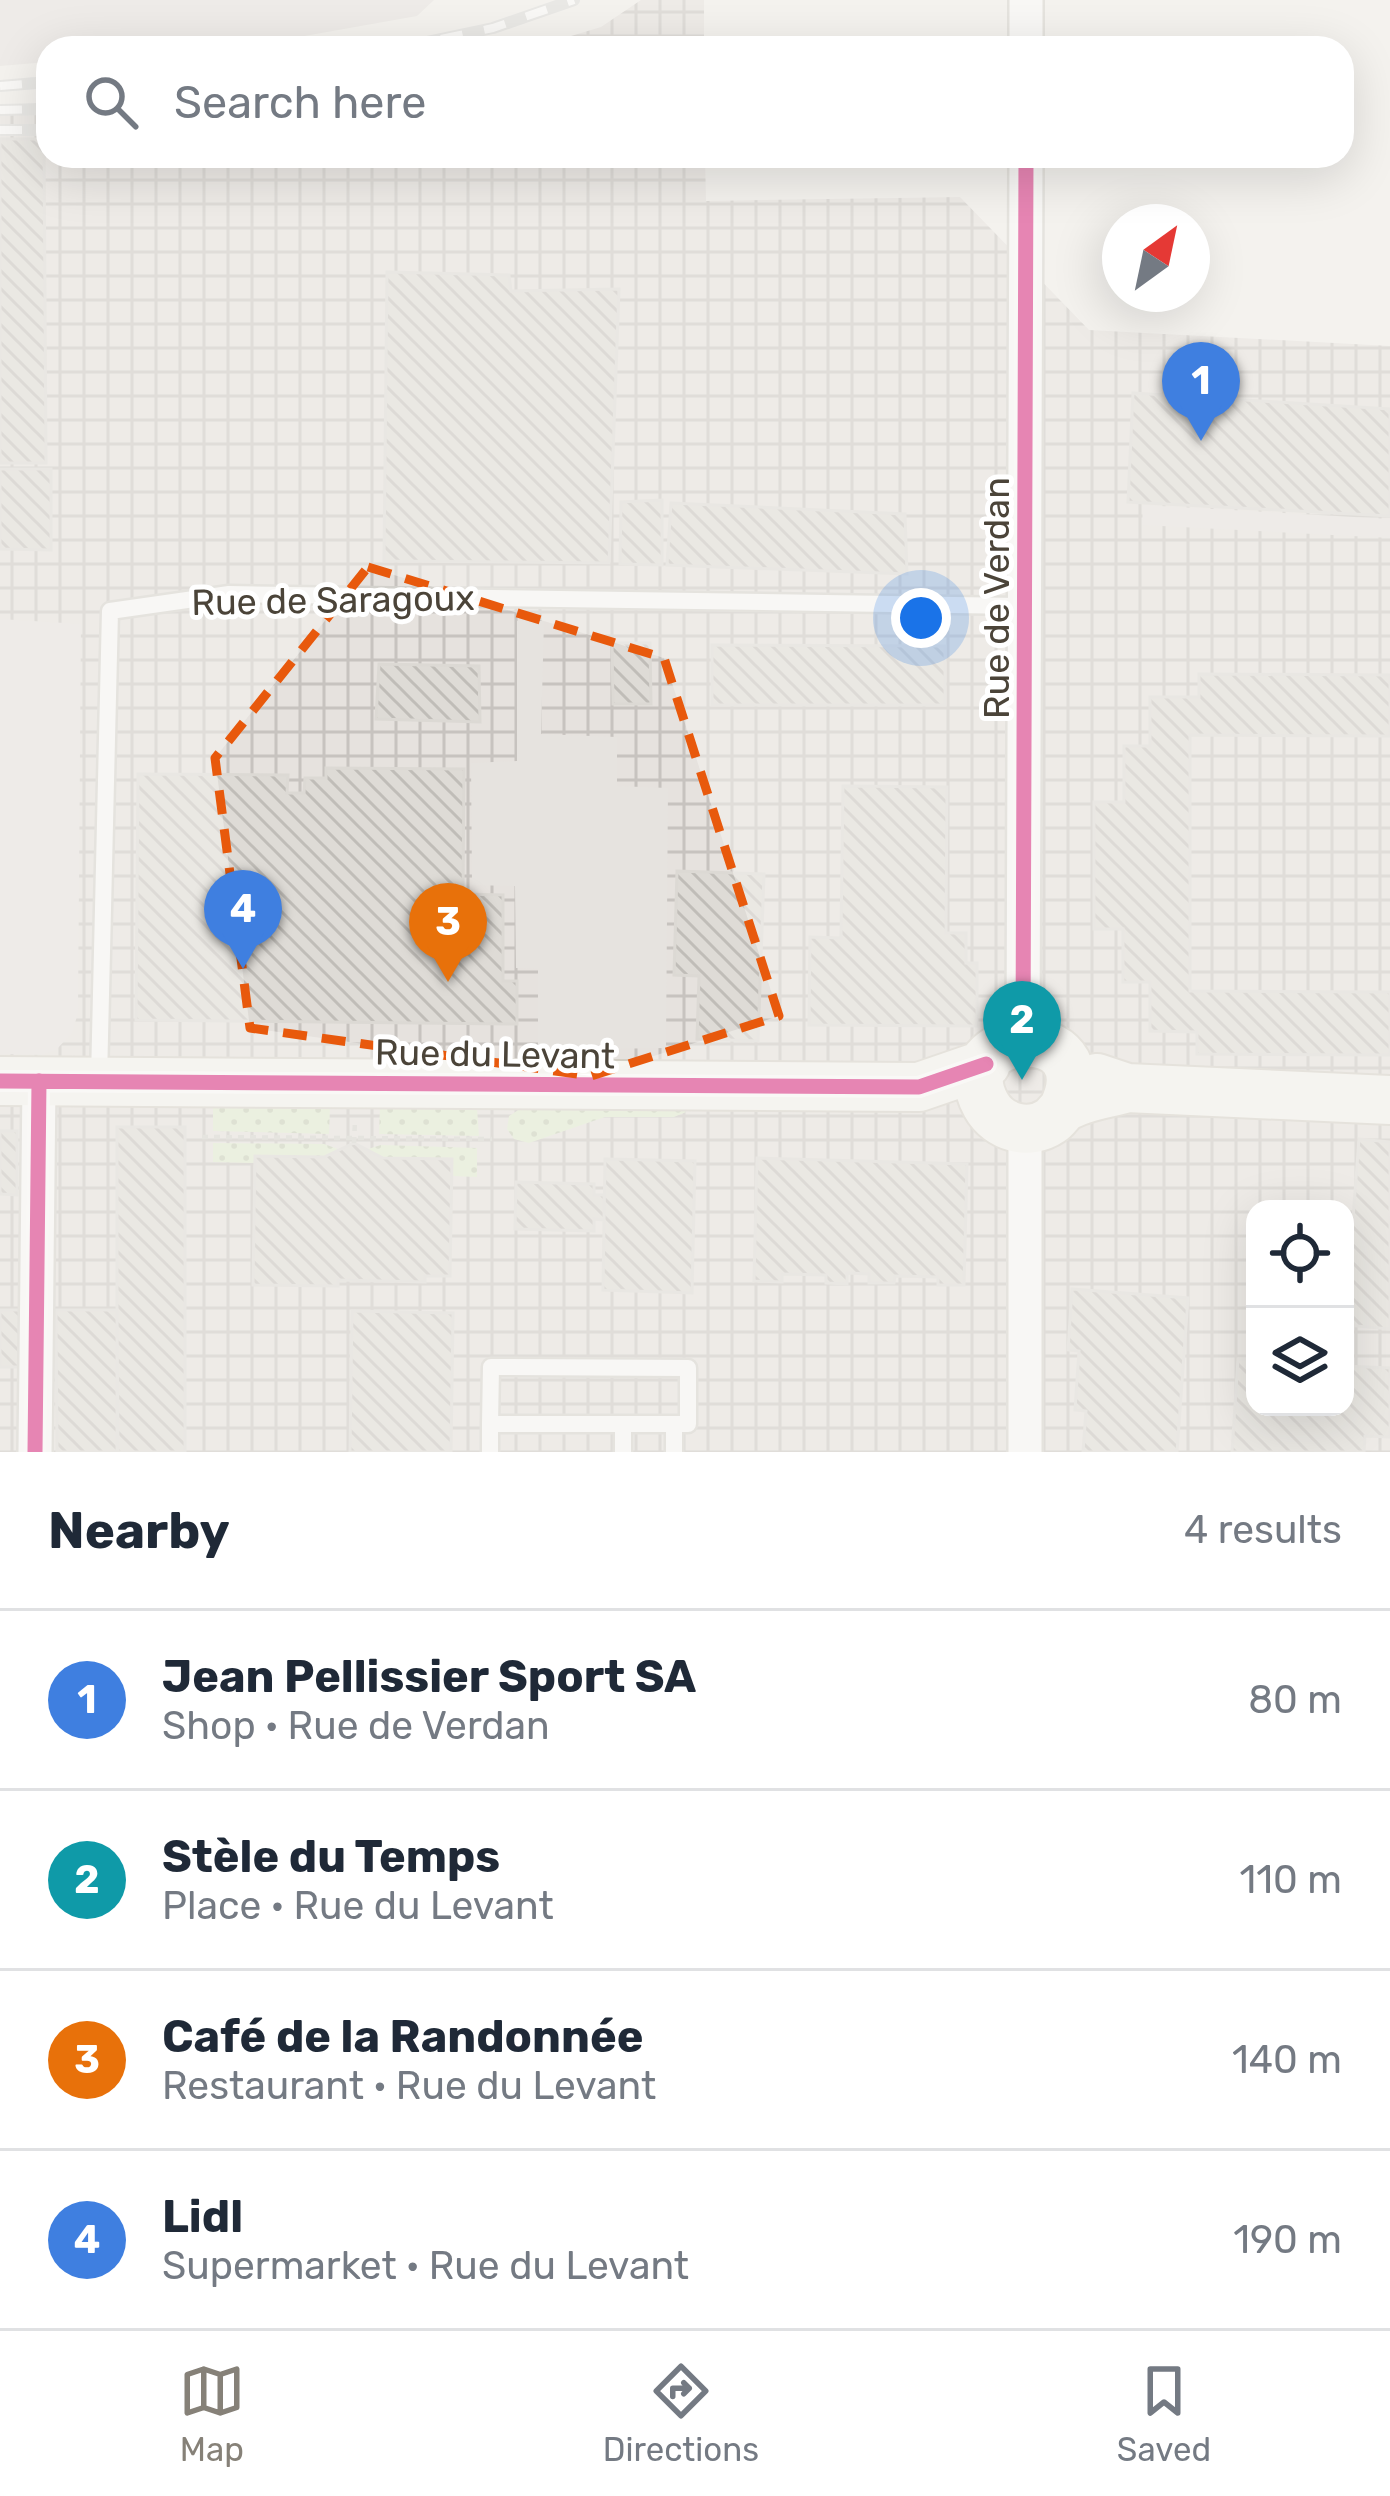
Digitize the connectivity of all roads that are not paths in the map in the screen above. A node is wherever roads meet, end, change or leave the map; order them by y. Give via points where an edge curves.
1 (1026, 0) edge
2 (1026, 36) edge
3 (1026, 168) edge
4 (1026, 606) junction
5 (20, 1081) edge
6 (99, 1081) junction
7 (1025, 1086) junction
8 (1390, 1100) edge
9 (490, 1424) junction
10 (623, 1424) junction
11 (674, 1424) junction
12 (35, 1452) edge
13 (490, 1452) edge
14 (623, 1452) edge
15 (674, 1452) edge
16 (1025, 1452) edge

1 - 2 street
3 - 4 street, Rue de Verdan
4 - 6 lane, Rue de Saragoux via 229,594 110,611
4 - 7 street, Rue de Verdan
5 - 6 street, Rue du Levant
5 - 12 street
6 - 7 street, Rue du Levant
7 - 8 street
7 - 16 street, Rue de Verdan
9 - 10 lane
9 - 11 lane via 491,1366 688,1368 688,1424
9 - 13 lane
10 - 11 lane
10 - 14 lane
11 - 15 lane

